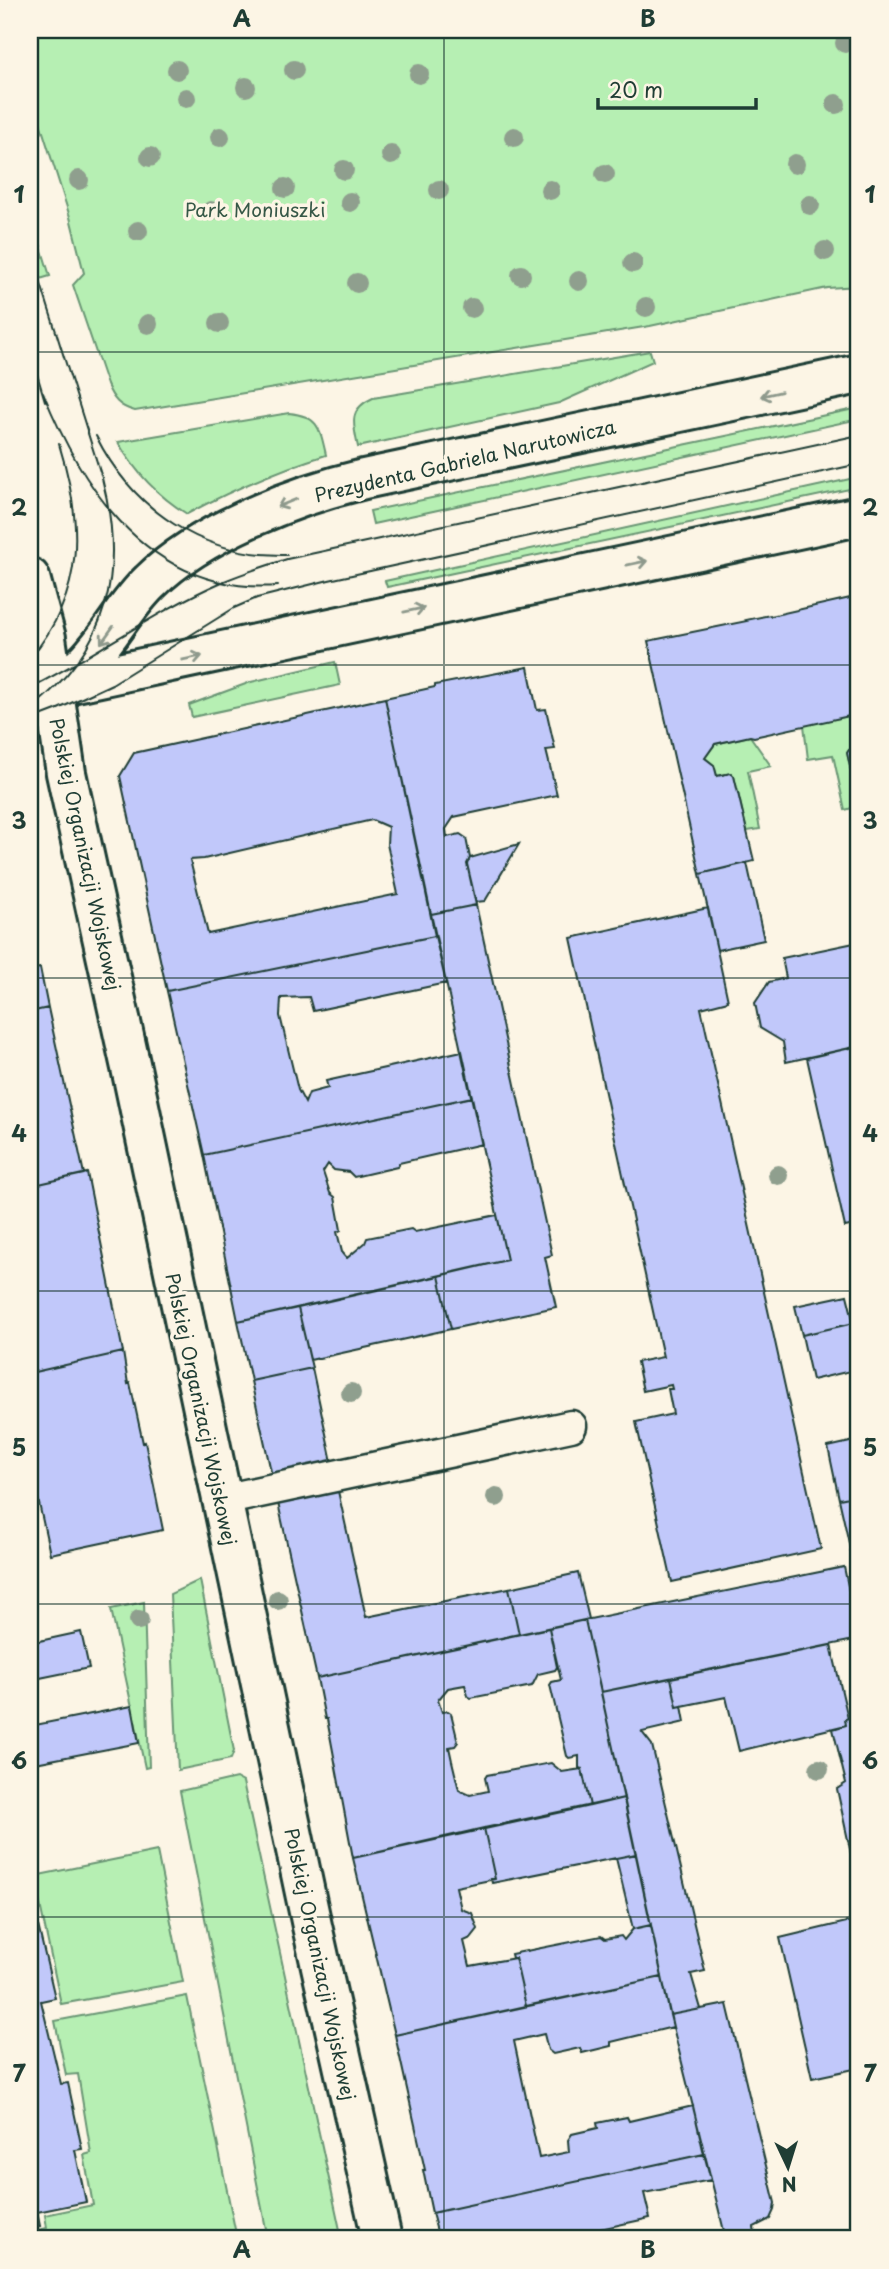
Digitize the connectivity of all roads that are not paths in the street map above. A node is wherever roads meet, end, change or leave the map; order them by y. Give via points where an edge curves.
1 (859, 374) edge
2 (859, 516) edge
3 (30, 578) edge
4 (42, 693) edge
5 (571, 1426) dead end
6 (222, 1500) junction
7 (382, 2239) edge

1 -> 4 street, Prezydenta Gabriela Narutowicza via 364,479 296,499 218,535 172,563 138,593 94,654
4 -> 2 street via 105,674
3 - 4 street, Polskiej Organizacji Wojskowej via 41,616
4 - 6 street, Polskiej Organizacji Wojskowej via 66,773
5 - 6 lane
6 - 7 street, Polskiej Organizacji Wojskowej

